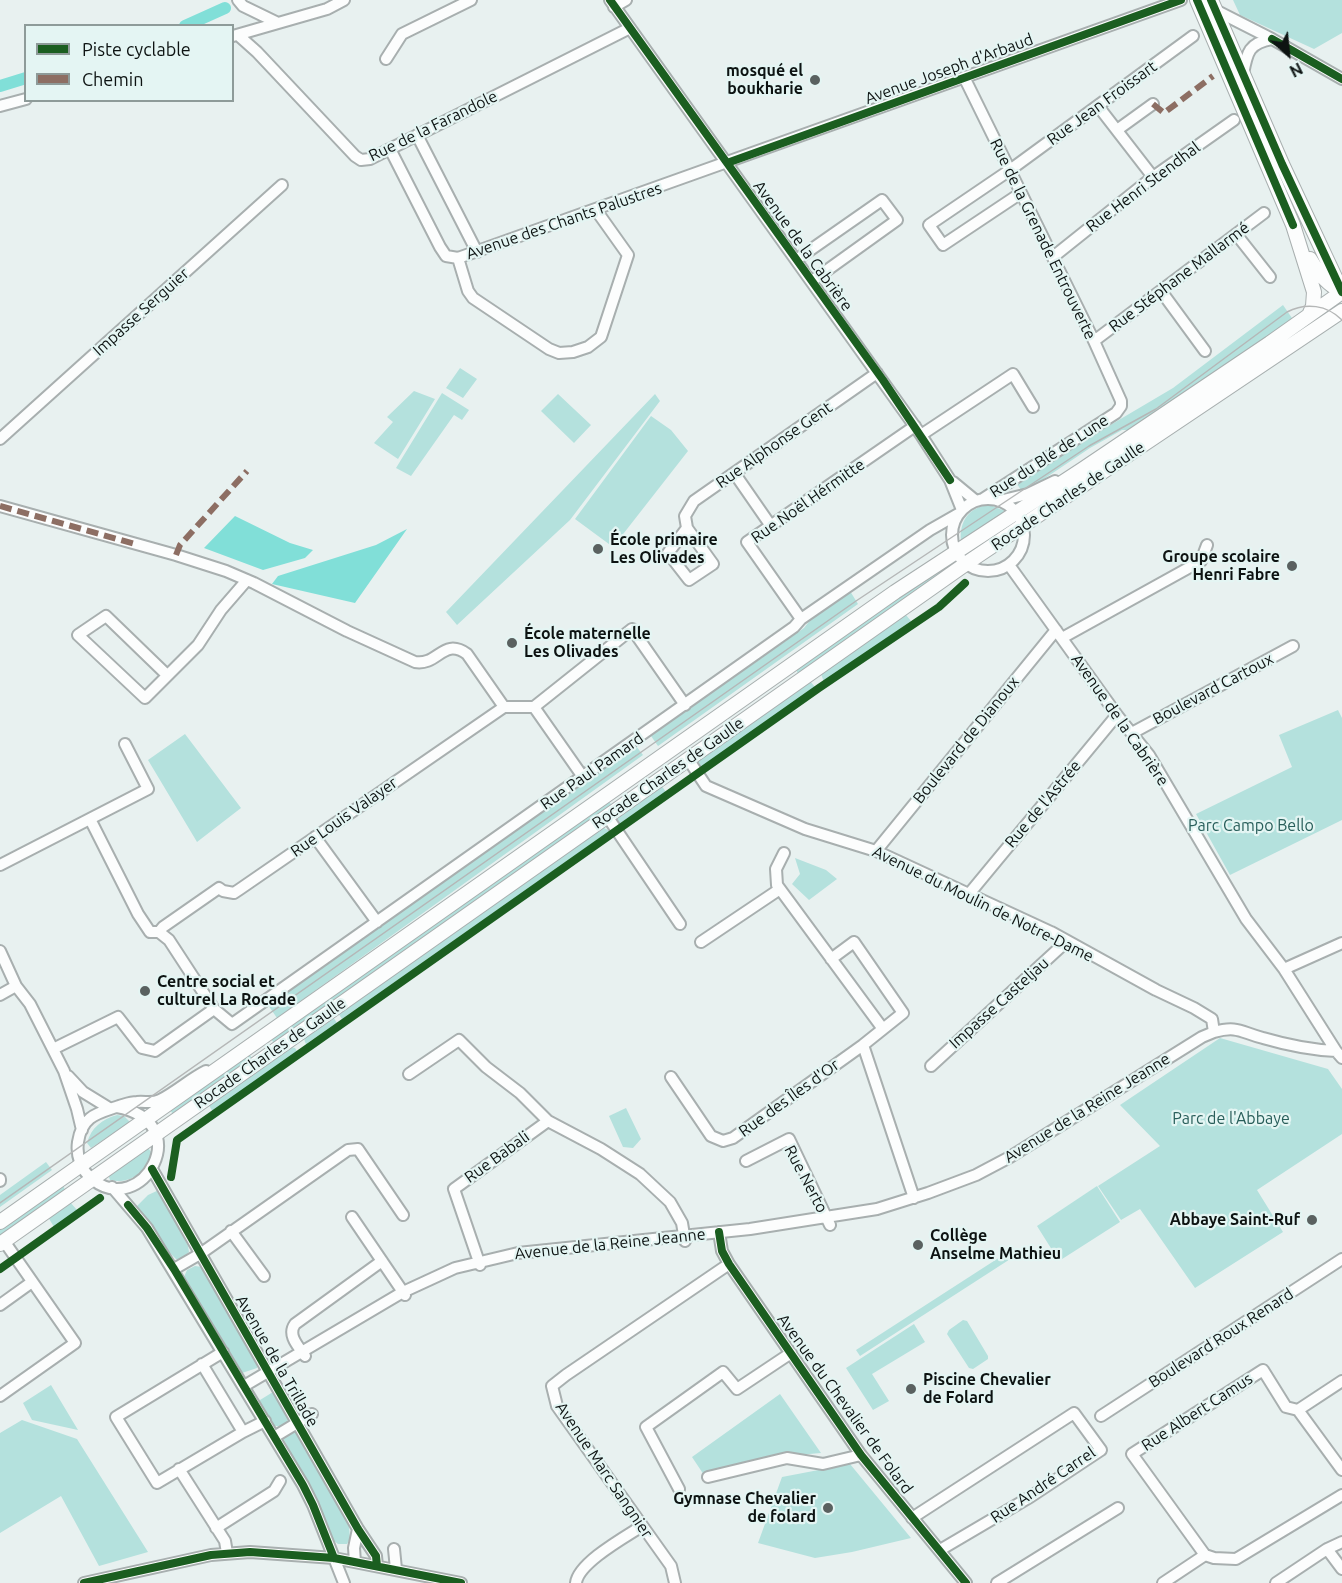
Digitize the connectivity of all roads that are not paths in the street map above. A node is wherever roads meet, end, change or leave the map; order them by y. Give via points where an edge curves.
1 (238, 0) edge
2 (344, 0) edge
3 (471, 0) edge
4 (626, 0) edge
5 (1181, 0) edge
6 (1197, 0) edge
7 (612, 3) edge
8 (1213, 5) edge
9 (278, 23) junction
10 (630, 28) junction
11 (235, 36) edge
12 (1193, 36) dead end
13 (1272, 39) junction
14 (386, 59) dead end
15 (1243, 75) junction
16 (964, 77) junction
17 (1342, 79) edge
18 (24, 100) edge
19 (1154, 104) dead end
20 (0, 106) edge
21 (1098, 106) junction
22 (1234, 120) dead end
23 (1116, 130) junction
24 (417, 135) junction
25 (390, 149) junction
26 (727, 163) junction
27 (1010, 171) junction
28 (1153, 177) junction
29 (282, 185) dead end
30 (1021, 193) junction
31 (596, 210) junction
32 (1264, 213) dead end
33 (1293, 225) junction
34 (1236, 234) junction
35 (477, 252) junction
36 (1053, 257) junction
37 (458, 258) junction
38 (796, 260) junction
39 (1336, 269) edge
40 (1270, 277) dead end
41 (812, 281) junction
42 (1161, 291) junction
43 (1342, 292) edge
44 (1342, 311) edge
45 (1310, 313) junction
46 (1311, 333) junction
47 (1094, 341) junction
48 (1205, 351) dead end
49 (877, 373) junction
50 (1033, 407) dead end
51 (1116, 413) joint
52 (918, 431) junction
53 (0, 440) edge
54 (1083, 469) junction
55 (735, 474) junction
56 (950, 480) junction
57 (979, 500) junction
58 (999, 501) junction
59 (0, 506) edge
60 (960, 512) junction
61 (1016, 513) junction
62 (771, 526) junction
63 (1022, 527) junction
64 (687, 528) junction
65 (1207, 545) dead end
66 (956, 551) junction
67 (967, 563) junction
68 (1013, 569) junction
69 (247, 580) junction
70 (801, 619) junction
71 (1059, 634) junction
72 (1293, 646) dead end
73 (167, 675) junction
74 (685, 705) junction
75 (504, 706) junction
76 (534, 707) junction
77 (1118, 715) junction
78 (1132, 733) junction
79 (125, 744) dead end
80 (688, 759) junction
81 (583, 777) junction
82 (607, 816) junction
83 (90, 819) junction
84 (315, 837) junction
85 (876, 851) junction
86 (784, 853) dead end
87 (0, 865) edge
88 (780, 889) junction
89 (969, 894) junction
90 (377, 922) junction
91 (680, 924) dead end
92 (159, 932) junction
93 (1067, 941) junction
94 (701, 942) dead end
95 (1342, 943) edge
96 (0, 951) edge
97 (831, 959) junction
98 (1284, 969) junction
99 (16, 987) junction
100 (0, 995) edge
101 (214, 1009) junction
102 (883, 1029) junction
103 (1214, 1032) junction
104 (863, 1045) junction
105 (53, 1049) junction
106 (1339, 1055) edge
107 (231, 1059) junction
108 (931, 1066) dead end
109 (64, 1071) junction
110 (409, 1074) dead end
111 (671, 1077) dead end
112 (113, 1107) junction
113 (146, 1118) junction
114 (548, 1121) junction
115 (82, 1130) junction
116 (156, 1133) junction
117 (746, 1161) dead end
118 (81, 1164) junction
119 (152, 1169) junction
120 (92, 1178) junction
121 (111, 1187) junction
122 (914, 1198) junction
123 (403, 1215) dead end
124 (352, 1217) dead end
125 (828, 1221) junction
126 (0, 1222) edge
127 (231, 1231) junction
128 (719, 1232) junction
129 (685, 1238) junction
130 (2, 1242) edge
131 (200, 1254) junction
132 (1342, 1259) edge
133 (382, 1261) junction
134 (480, 1263) junction
135 (729, 1264) junction
136 (174, 1269) junction
137 (264, 1276) dead end
138 (32, 1282) junction
139 (404, 1294) junction
140 (0, 1305) edge
141 (223, 1352) junction
142 (791, 1353) junction
143 (303, 1354) junction
144 (202, 1364) junction
145 (268, 1372) junction
146 (1342, 1381) edge
147 (244, 1386) junction
148 (0, 1396) edge
149 (1298, 1410) junction
150 (312, 1414) dead end
151 (1101, 1416) dead end
152 (265, 1421) junction
153 (297, 1423) junction
154 (243, 1432) junction
155 (274, 1437) junction
156 (861, 1455) junction
157 (179, 1469) junction
158 (1342, 1470) edge
159 (708, 1477) dead end
160 (280, 1480) dead end
161 (679, 1488) dead end
162 (1342, 1495) edge
163 (1118, 1508) dead end
164 (912, 1518) junction
165 (642, 1526) junction
166 (216, 1528) junction
167 (358, 1528) junction
168 (1342, 1542) edge
169 (394, 1549) dead end
170 (1327, 1549) junction
171 (940, 1550) junction
172 (227, 1553) junction
173 (1205, 1555) junction
174 (334, 1558) junction
175 (355, 1562) junction
176 (377, 1566) junction
177 (396, 1569) junction
178 (1342, 1569) edge
179 (84, 1583) edge
180 (344, 1583) edge
181 (461, 1583) edge
182 (576, 1583) edge
183 (675, 1583) edge
184 (966, 1583) edge
185 (997, 1583) edge
186 (1162, 1583) edge
187 (1276, 1583) edge

1 - 9 street
2 - 9 street
3 - 14 street via 402,34
4 - 7 street
5 - 16 street, Avenue Joseph d'Arbaud
6 - 33 main road
7 - 10 street, Avenue de la Cabrière
8 - 13 street
8 - 15 main road
9 - 11 street
10 - 24 street, Rue de la Farandole
10 - 26 street, Avenue de la Cabrière
11 - 25 street, Rue de la Farandole via 257,52 355,156 370,159
12 - 21 street, Rue Jean Froissart
13 - 15 street via 1253,46 1246,57
13 - 17 street
15 - 39 main road
16 - 26 street, Avenue Joseph d'Arbaud
16 - 27 street, Rue de la Grenade Entrouverte
18 - 20 street
19 - 23 street
21 - 23 street
21 - 27 street, Rue Jean Froissart
22 - 28 street, Rue Henri Stendhal
23 - 28 street
24 - 25 street, Rue de la Farandole
24 - 35 street
25 - 37 street, Avenue des Chants Palustres via 440,247 446,256
26 - 31 street, Avenue des Chants Palustres
26 - 38 street, Avenue de la Cabrière
27 - 30 street, Rue de la Grenade Entrouverte
27 - 30 street, Rue Jean Froissart via 929,225 944,246
28 - 36 street, Rue Henri Stendhal
29 - 53 street, Impasse Serguier
30 - 36 street, Rue de la Grenade Entrouverte
31 - 35 street, Avenue des Chants Palustres
31 - 37 street via 628,255 600,337 588,347 559,353 549,349 473,298
32 - 34 street, Rue Stéphane Mallarmé
33 - 39 main road via 1317,272 1342,292
33 - 45 main road via 1314,292
34 - 40 street
34 - 42 street, Rue Stéphane Mallarmé
35 - 37 street, Avenue des Chants Palustres
36 - 47 street, Rue de la Grenade Entrouverte
38 - 41 street, Avenue de la Cabrière
38 - 41 street via 882,200 897,220
41 - 49 street, Avenue de la Cabrière
42 - 47 street, Rue Stéphane Mallarmé
42 - 48 street
43 - 45 main road, Rocade Charles de Gaulle
43 - 46 main road via 1339,303
44 - 46 main road, Rocade Charles de Gaulle
45 - 54 main road, Rocade Charles de Gaulle
46 - 63 main road, Rocade Charles de Gaulle
47 - 51 street, Rue de la Grenade Entrouverte via 1121,401
49 - 52 street, Avenue de la Cabrière
49 - 55 street, Rue Alphonse Gent
50 - 52 street, Rue Noël Hérmitte via 1013,374
51 - 57 street, Rue du Blé de Lune
52 - 56 street, Avenue de la Cabrière
52 - 62 street, Rue Noël Hérmitte
54 - 58 street via 1028,495
54 - 61 main road, Rocade Charles de Gaulle
55 - 62 street
55 - 64 street, Rue Alphonse Gent via 694,501 685,516
56 - 57 street, Avenue de la Cabrière
56 - 60 street, Avenue de la Cabrière
57 - 58 street
57 - 60 street, Rue du Blé de Lune
58 - 61 street
59 - 69 street via 176,555
60 - 66 street via 952,530
60 - 70 street, Rue Paul Pamard
61 - 63 street
61 - 66 main road, Rocade Charles de Gaulle
62 - 70 street, Rue Noël Hérmitte via 747,542
63 - 67 main road, Rocade Charles de Gaulle
63 - 68 street via 1022,551
64 - 64 street, Rue Alphonse Gent via 668,553 689,580 712,564
65 - 71 street via 1201,561
66 - 67 street
66 - 107 main road, Rocade Charles de Gaulle
67 - 68 street via 982,570
67 - 80 main road, Rocade Charles de Gaulle
68 - 71 street, Avenue de la Cabrière
69 - 73 street via 221,609 198,645
69 - 75 street via 415,662 430,660 451,647 459,648
70 - 74 street, Rue Paul Pamard
71 - 77 street, Avenue de la Cabrière
71 - 85 street, Boulevard de Dianoux
72 - 78 street, Boulevard Cartoux
73 - 73 street via 145,698 78,635 106,616
74 - 76 street via 632,629
74 - 81 street, Rue Paul Pamard
75 - 76 street
75 - 84 street, Rue Louis Valayer
76 - 81 street
77 - 78 street, Avenue de la Cabrière
77 - 89 street, Rue de l'Astrée
78 - 98 street, Avenue de la Cabrière via 1246,919
79 - 83 street via 148,789
80 - 82 main road, Rocade Charles de Gaulle
80 - 85 street, Avenue du Moulin de Notre-Dame via 706,786 805,829
81 - 90 street, Rue Paul Pamard
82 - 91 street
82 - 116 main road, Rocade Charles de Gaulle
83 - 87 street
83 - 92 street via 138,914 150,932
84 - 90 street
84 - 92 street, Rue Louis Valayer via 234,893 219,888
85 - 89 street, Avenue du Moulin de Notre-Dame
86 - 88 street via 776,869
88 - 94 street
88 - 97 street
89 - 93 street, Avenue du Moulin de Notre-Dame
90 - 101 street, Rue Paul Pamard via 237,1022 225,1021
92 - 101 street via 169,940
93 - 103 street, Avenue du Moulin de Notre-Dame via 1212,1019
93 - 108 street, Impasse Casteljau
95 - 98 street
96 - 99 street
97 - 102 street
97 - 102 street via 854,942 903,1013
98 - 106 street, Avenue de la Cabrière
99 - 100 street
99 - 105 street via 30,1004
101 - 105 street via 155,1052 142,1048 118,1017
102 - 104 street
103 - 106 street via 1236,1029 1259,1038
103 - 122 street, Avenue de la Reine Jeanne via 993,1166
104 - 111 street, Rue des Îles d'Or via 723,1142 711,1136
104 - 122 street
105 - 109 street
107 - 112 street via 159,1100
107 - 113 main road, Rocade Charles de Gaulle
109 - 112 street via 83,1092
109 - 115 street
110 - 114 street via 459,1040
112 - 113 street via 133,1110
112 - 115 street via 93,1116
113 - 116 street
113 - 118 main road, Rocade Charles de Gaulle
114 - 129 street via 640,1174 670,1202
114 - 134 street, Rue Babali via 454,1189
115 - 118 street via 78,1149
116 - 119 street via 158,1154
116 - 120 main road, Rocade Charles de Gaulle
117 - 125 street, Rue Nerto via 789,1139
118 - 120 street
118 - 126 main road, Rocade Charles de Gaulle
119 - 121 street via 130,1186
119 - 131 street, Avenue de la Trillade
120 - 121 street
120 - 130 main road, Rocade Charles de Gaulle
121 - 136 street via 147,1228
122 - 125 street, Avenue de la Reine Jeanne
123 - 127 street via 358,1149 348,1150
124 - 133 street
125 - 128 street, Avenue de la Reine Jeanne
127 - 131 street
127 - 137 street
128 - 129 street, Avenue de la Reine Jeanne
128 - 135 street, Avenue du Chevalier de Folard
129 - 134 street, Avenue de la Reine Jeanne via 528,1252
130 - 138 street
131 - 136 street
131 - 145 street, Avenue de la Trillade
132 - 151 street, Boulevard Roux Renard
133 - 139 street
133 - 143 street via 291,1328
134 - 139 street, Avenue de la Reine Jeanne via 435,1275
135 - 142 street, Avenue du Chevalier de Folard
135 - 165 street, Avenue Marc Sangnier via 552,1386 557,1406
136 - 141 street
138 - 140 street
138 - 148 street via 75,1343
139 - 143 street, Avenue de la Reine Jeanne
141 - 144 street
141 - 147 street
142 - 156 street, Avenue du Chevalier de Folard
142 - 161 street via 737,1389 723,1372 646,1427
143 - 145 street, Avenue de la Reine Jeanne
144 - 154 street
144 - 157 street via 116,1417 157,1483
145 - 147 street, Avenue de la Reine Jeanne
145 - 153 street, Avenue de la Trillade
146 - 149 street
147 - 152 street
149 - 158 street
149 - 173 street, Rue Albert Camus via 1286,1407 1263,1370 1132,1454
150 - 153 street
152 - 154 street
152 - 155 street
153 - 155 street
153 - 167 street, Avenue de la Trillade
154 - 157 street
155 - 174 street via 313,1505
156 - 159 street via 823,1464 787,1458
156 - 164 street, Avenue du Chevalier de Folard
157 - 166 street
160 - 166 street via 274,1491
162 - 173 street via 1236,1559
163 - 185 street
164 - 171 street, Avenue du Chevalier de Folard
164 - 171 street, Rue André Carrel via 1074,1413 1101,1450
165 - 182 street via 589,1563
165 - 183 street, Avenue Marc Sangnier via 671,1566
166 - 172 street via 225,1541
167 - 175 street
167 - 176 street, Avenue de la Trillade via 376,1556
168 - 170 street
169 - 177 street
170 - 178 street
170 - 187 street
171 - 184 street, Avenue du Chevalier de Folard
172 - 174 street
172 - 179 street
173 - 186 street
174 - 175 street
174 - 180 street
175 - 176 street
176 - 177 street
177 - 181 street

